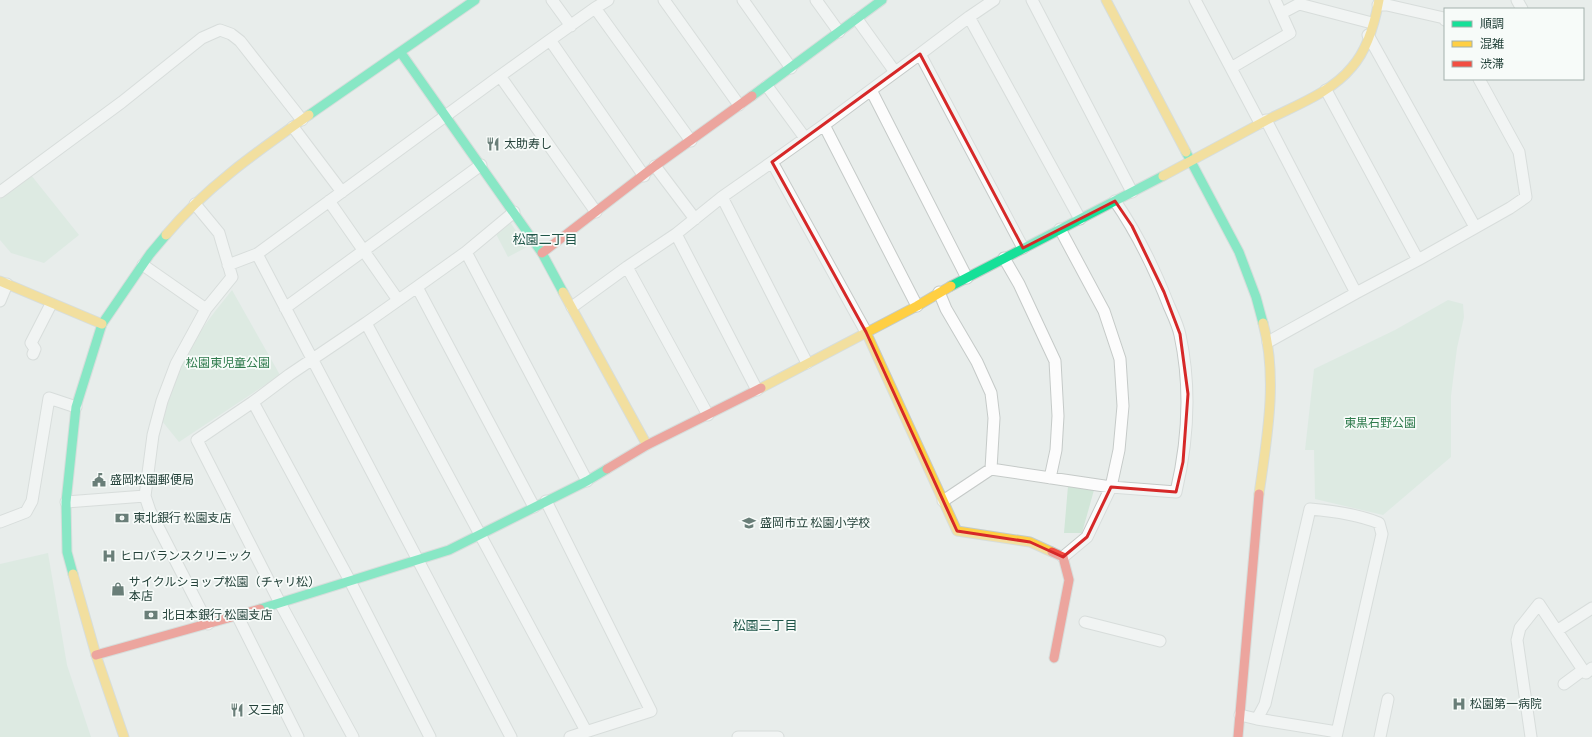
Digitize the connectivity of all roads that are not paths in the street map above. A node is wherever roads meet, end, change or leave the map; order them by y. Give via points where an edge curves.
1 (475, 0) edge
2 (552, 0) edge
3 (608, 0) edge
4 (664, 0) edge
5 (743, 0) edge
6 (816, 0) edge
7 (882, 0) edge
8 (994, 0) edge
9 (1032, 0) edge
10 (1106, 0) edge
11 (1195, 0) edge
12 (1275, 0) edge
13 (1379, 3) edge
14 (595, 8) junction
15 (1282, 13) junction
16 (970, 17) junction
17 (1444, 18) edge
18 (857, 19) junction
19 (1372, 23) junction
20 (571, 26) junction
21 (839, 32) junction
22 (1368, 35) junction
23 (550, 40) junction
24 (401, 53) junction
25 (920, 54) junction
26 (791, 68) junction
27 (1231, 68) junction
28 (895, 72) junction
29 (500, 76) junction
30 (1484, 81) edge
31 (766, 86) junction
32 (871, 90) junction
33 (1326, 90) junction
34 (739, 105) junction
35 (446, 115) junction
36 (302, 120) junction
37 (1263, 122) junction
38 (824, 125) junction
39 (293, 127) junction
40 (805, 138) junction
41 (691, 141) junction
42 (772, 162) junction
43 (1191, 163) junction
44 (481, 165) junction
45 (655, 166) junction
46 (644, 176) junction
47 (0, 192) edge
48 (342, 192) junction
49 (1132, 192) junction
50 (722, 197) junction
51 (329, 201) junction
52 (1115, 201) junction
53 (195, 204) junction
54 (514, 212) junction
55 (596, 212) junction
56 (695, 218) junction
57 (1080, 219) junction
58 (1475, 227) junction
59 (1060, 229) junction
60 (676, 234) junction
61 (1023, 248) junction
62 (364, 251) junction
63 (466, 252) junction
64 (542, 253) junction
65 (257, 254) junction
66 (1004, 258) junction
67 (1418, 260) junction
68 (142, 265) junction
69 (228, 265) junction
70 (627, 267) junction
71 (967, 278) junction
72 (4, 282) edge
73 (417, 287) junction
74 (939, 292) junction
75 (1356, 292) junction
76 (398, 300) junction
77 (0, 301) edge
78 (51, 304) junction
79 (916, 306) junction
80 (285, 308) junction
81 (572, 308) junction
82 (206, 309) junction
83 (366, 323) junction
84 (102, 324) junction
85 (866, 332) junction
86 (1268, 342) junction
87 (33, 354) dead end
88 (312, 359) junction
89 (806, 363) junction
90 (757, 390) junction
91 (253, 402) junction
92 (76, 407) junction
93 (708, 415) junction
94 (646, 445) junction
95 (991, 469) junction
96 (1050, 478) junction
97 (587, 481) junction
98 (1111, 487) junction
99 (145, 496) junction
100 (546, 501) junction
101 (943, 501) junction
102 (66, 502) junction
103 (534, 506) junction
104 (0, 522) edge
105 (480, 534) junction
106 (1063, 557) junction
107 (418, 559) junction
108 (350, 581) junction
109 (280, 603) junction
110 (1592, 608) edge
111 (236, 616) junction
112 (1085, 622) dead end
113 (208, 624) junction
114 (1558, 630) junction
115 (1160, 641) dead end
116 (96, 655) junction
117 (1054, 658) dead end
118 (1587, 669) edge
119 (1564, 684) dead end
120 (1388, 699) dead end
121 (1240, 715) junction
122 (1257, 719) junction
123 (586, 732) junction
124 (1336, 734) edge
125 (124, 737) edge
126 (298, 737) edge
127 (353, 737) edge
128 (430, 737) edge
129 (511, 737) edge
130 (570, 737) edge
131 (738, 737) edge
132 (778, 737) edge
133 (1238, 737) edge
134 (1380, 737) edge
135 (1531, 737) edge

1 - 24 street
2 - 20 street
3 - 14 street
4 - 34 street
5 - 26 street
6 - 21 street
7 - 18 street
8 - 16 street
9 - 49 street
10 - 43 street
11 - 27 street
12 - 15 street
13 - 17 street
13 - 19 street
14 - 20 street
14 - 41 street
15 - 19 street via 1299,4
15 - 27 street via 1290,33
16 - 25 street
16 - 57 street
18 - 21 street
18 - 28 street
19 - 22 street
20 - 23 street
21 - 26 street
22 - 33 street via 1352,68
22 - 58 street
23 - 29 street
23 - 46 street
24 - 35 street
24 - 36 street
25 - 28 street
25 - 61 street
26 - 31 street
27 - 37 street
28 - 32 street
29 - 35 street
29 - 55 street
30 - 58 street via 1518,152 1526,197
31 - 34 street
31 - 40 street
32 - 38 street
32 - 71 street
33 - 37 street
33 - 67 street
34 - 41 street
35 - 44 street
35 - 48 street
36 - 39 street
36 - 47 street via 240,40 220,30 202,38 122,102
37 - 43 street
37 - 75 street
38 - 40 street
38 - 79 street
39 - 48 street
39 - 53 street via 219,181
40 - 42 street
41 - 45 street
42 - 50 street
42 - 85 street
43 - 49 street
43 - 86 street via 1239,252 1256,297
44 - 54 street
44 - 62 street
45 - 46 street
45 - 56 street
46 - 55 street
48 - 51 street
49 - 52 street
50 - 56 street
50 - 89 street
51 - 62 street
51 - 65 street
52 - 57 street
52 - 98 street via 1132,226 1164,292 1180,334 1188,394 1183,462 1176,492
53 - 68 street via 181,217
53 - 69 street via 219,233
54 - 63 street
54 - 64 street
55 - 64 street
56 - 60 street
57 - 59 street
58 - 67 street
59 - 61 street
59 - 98 street via 1104,311 1120,359 1123,406 1119,450
60 - 70 street
60 - 90 street
61 - 66 street
62 - 76 street
62 - 80 street
63 - 73 street
63 - 97 street
64 - 81 street
65 - 69 street
65 - 80 street
66 - 71 street
66 - 96 street via 1055,361 1058,416 1056,450
67 - 75 street
68 - 82 street
68 - 84 street
69 - 82 street via 232,277
70 - 81 street
70 - 93 street
71 - 74 street
72 - 77 street
72 - 78 street
73 - 76 street
73 - 103 street
74 - 79 street
74 - 95 street via 991,393 994,418
75 - 86 street
76 - 83 street
78 - 84 street
78 - 87 street via 31,343 35,349
79 - 85 street
80 - 88 street
81 - 94 street
82 - 99 street via 176,364 162,401 153,435
83 - 88 street
83 - 105 street
84 - 92 street
85 - 89 street
85 - 101 street
86 - 121 street via 1270,389 1267,437 1258,502
88 - 91 street
88 - 107 street
89 - 90 street
90 - 93 street
91 - 108 street
91 - 109 street via 197,440
92 - 102 street
92 - 104 street via 49,398 32,501 26,512
93 - 94 street
94 - 97 street
95 - 96 street
95 - 101 street
96 - 98 street
97 - 100 street
98 - 106 street via 1087,537
99 - 102 street
99 - 113 street via 150,511
100 - 103 street
100 - 123 street via 651,711
101 - 106 street via 957,531 1030,542
102 - 116 street via 67,552
103 - 105 street
105 - 107 street via 449,550
105 - 123 street
106 - 117 street via 1069,580
107 - 108 street
107 - 129 street
108 - 109 street
108 - 128 street
109 - 111 street
109 - 127 street
110 - 114 street
111 - 113 street
111 - 126 street
112 - 115 street
113 - 116 street
114 - 118 street
114 - 135 street via 1540,604 1520,628 1517,640
116 - 125 street
118 - 119 street
120 - 134 street
121 - 122 street
121 - 133 street
122 - 124 street
122 - 124 street via 1265,704 1310,509 1332,511 1366,518 1379,524 1382,534
123 - 130 street
131 - 132 street

